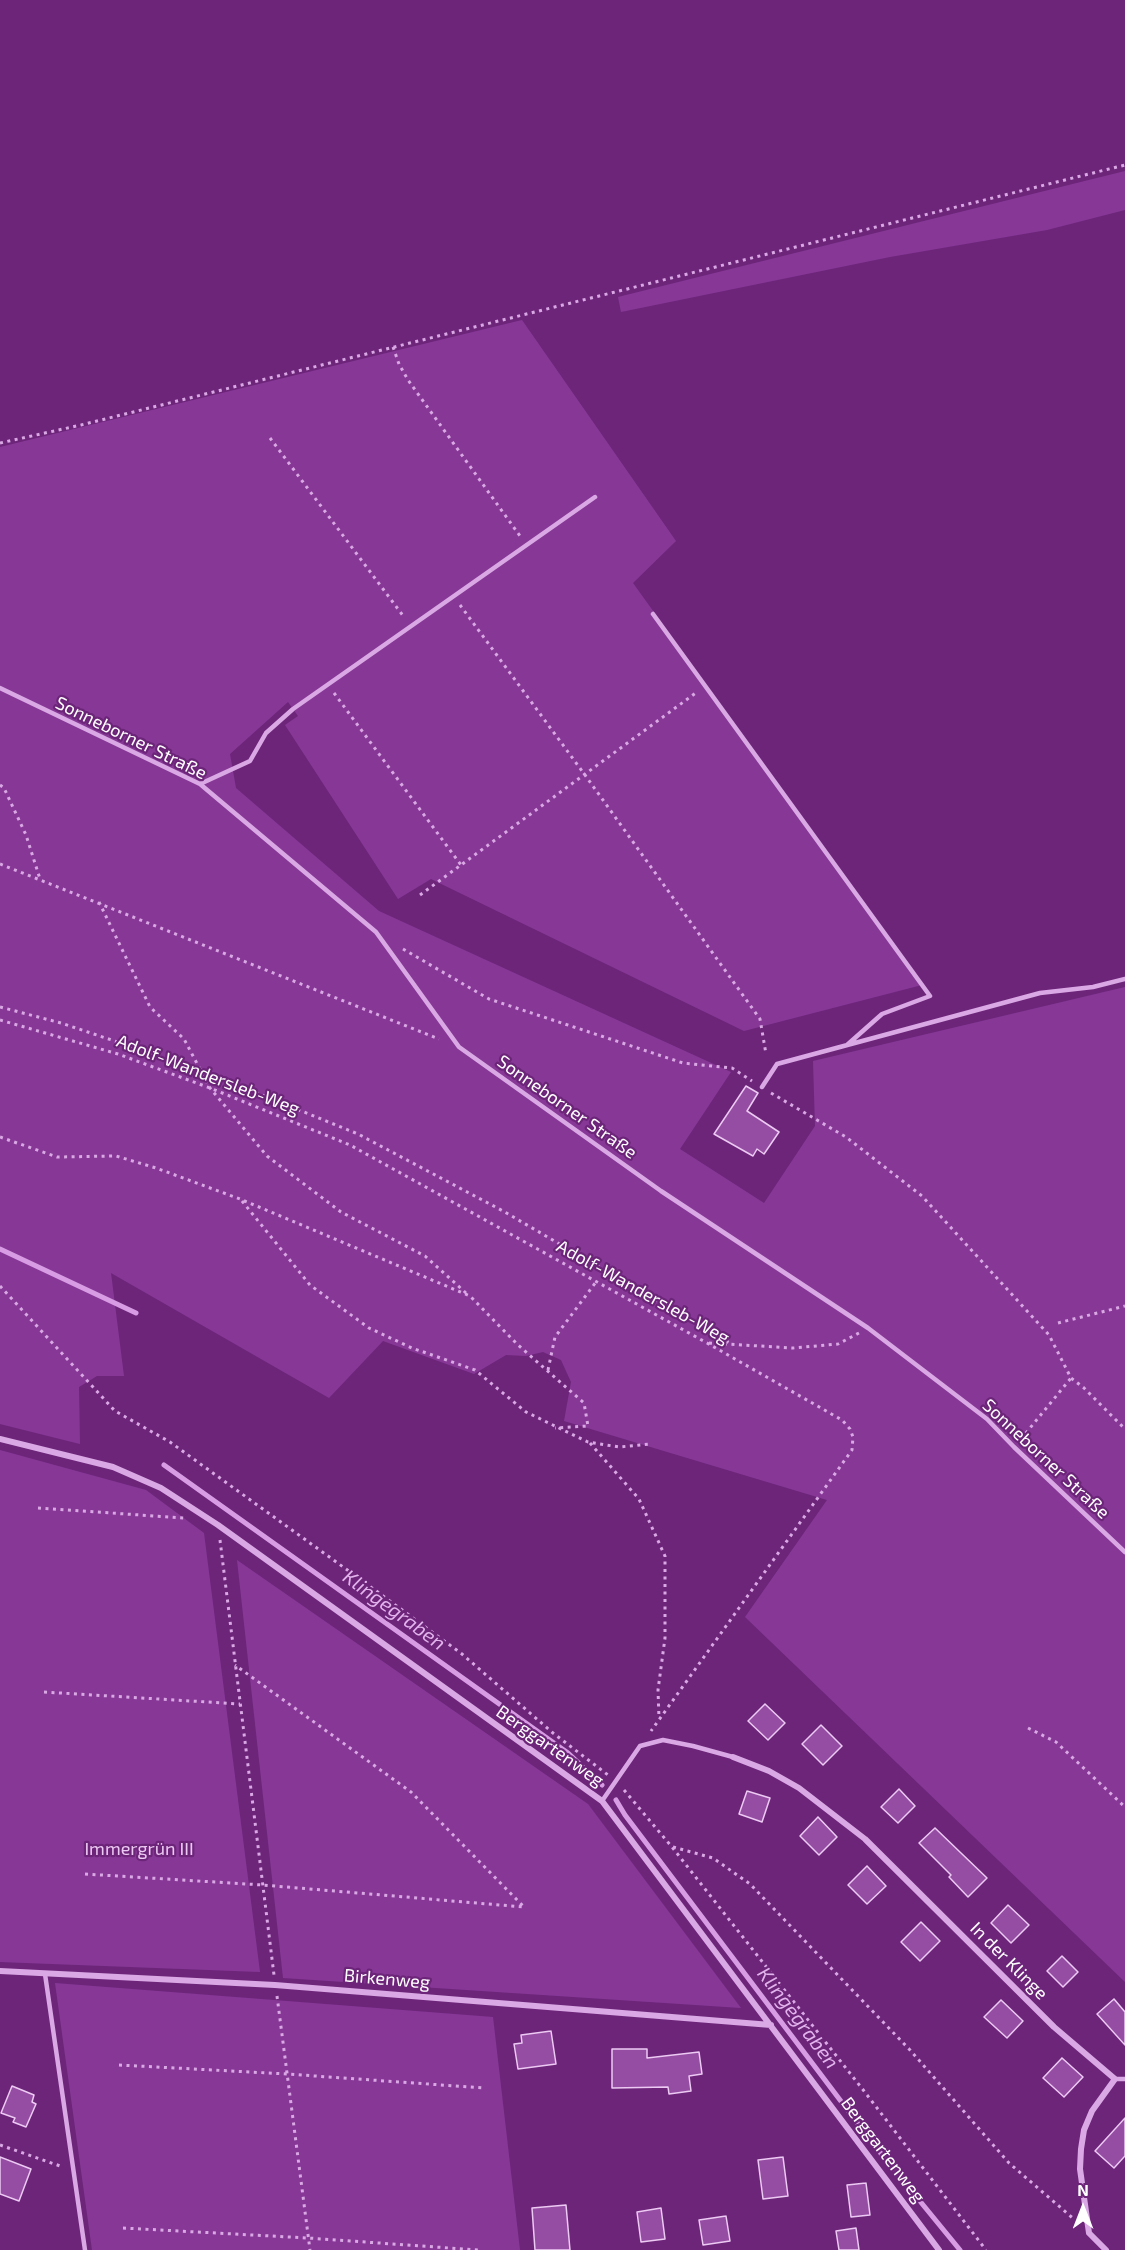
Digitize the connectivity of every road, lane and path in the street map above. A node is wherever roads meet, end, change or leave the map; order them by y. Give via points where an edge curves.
1 (1125, 165) edge
2 (393, 347) junction
3 (270, 438) dead end
4 (0, 443) edge
5 (595, 497) dead end
6 (526, 545) junction
7 (453, 596) junction
8 (653, 614) dead end
9 (411, 626) junction
10 (328, 684) junction
11 (706, 686) junction
12 (0, 688) edge
13 (585, 775) junction
14 (200, 784) junction
15 (0, 785) edge
16 (0, 864) edge
17 (461, 865) junction
18 (40, 880) junction
19 (420, 895) dead end
20 (99, 902) junction
21 (396, 945) dead end
22 (1125, 979) edge
23 (0, 1006) edge
24 (0, 1020) edge
25 (847, 1045) junction
26 (459, 1047) junction
27 (766, 1054) dead end
28 (201, 1070) junction
29 (762, 1087) junction
30 (210, 1088) junction
31 (0, 1137) edge
32 (240, 1199) junction
33 (596, 1282) junction
34 (0, 1286) edge
35 (470, 1296) junction
36 (1125, 1306) edge
37 (1058, 1323) dead end
38 (868, 1328) junction
39 (707, 1343) junction
40 (733, 1345) junction
41 (548, 1370) junction
42 (1071, 1378) junction
43 (104, 1398) dead end
44 (555, 1428) junction
45 (1125, 1429) edge
46 (0, 1439) edge
47 (588, 1442) junction
48 (650, 1444) dead end
49 (1014, 1447) junction
50 (38, 1508) dead end
51 (187, 1518) dead end
52 (218, 1525) junction
53 (1125, 1552) edge
54 (235, 1665) junction
55 (44, 1692) dead end
56 (240, 1704) junction
57 (659, 1719) junction
58 (1028, 1728) dead end
59 (640, 1746) junction
60 (732, 1756) joint
61 (602, 1801) junction
62 (1125, 1807) edge
63 (672, 1847) dead end
64 (85, 1874) dead end
65 (263, 1885) junction
66 (0, 1971) edge
67 (45, 1974) junction
68 (275, 1985) junction
69 (771, 2025) junction
70 (119, 2065) dead end
71 (287, 2074) junction
72 (1115, 2079) junction
73 (1125, 2079) edge
74 (484, 2088) dead end
75 (0, 2145) edge
76 (74, 2171) junction
77 (123, 2229) dead end
78 (1089, 2233) junction
79 (308, 2238) junction
80 (85, 2250) edge
81 (310, 2250) edge
82 (478, 2250) edge
83 (939, 2250) edge
84 (1106, 2250) edge

1 - 2 path
2 - 4 path
2 - 6 path via 408,380
3 - 9 path
5 - 6 lane
6 - 7 lane
7 - 9 lane
7 - 13 path
8 - 11 lane
9 - 10 lane
10 - 14 lane via 266,734 250,760
10 - 17 path
11 - 13 path
11 - 25 lane via 930,996 882,1014
12 - 14 lane, Sonneborner Straße
13 - 17 path
13 - 27 path via 760,1019
14 - 26 lane, Sonneborner Straße via 376,933
15 - 18 path via 26,834
16 - 18 path
17 - 19 path
18 - 20 path
20 - 26 path
20 - 28 path via 150,1007 184,1039
21 - 29 path via 489,999 683,1063 732,1068
22 - 25 lane via 1040,993
23 - 28 path
24 - 30 path, Adolf-Wandersleb-Weg via 117,1054
25 - 29 lane via 777,1064
26 - 38 lane, Sonneborner Straße via 661,1191
28 - 30 path
28 - 40 path via 358,1134 429,1170
29 - 42 path via 846,1137 922,1196 1049,1335
30 - 33 path, Adolf-Wandersleb-Weg via 350,1145
30 - 35 path via 267,1156 341,1212 425,1256
31 - 32 path via 57,1157 116,1156
32 - 35 path
32 - 44 path via 310,1285 338,1306 369,1328 475,1370 526,1412
33 - 39 path, Adolf-Wandersleb-Weg
33 - 41 path via 555,1337
34 - 43 path
35 - 41 path
36 - 37 path
38 - 40 path via 838,1344 793,1348
38 - 49 lane, Sonneborner Straße via 987,1419
39 - 40 path
39 - 57 path, Adolf-Wandersleb-Weg via 842,1420 853,1437 852,1450
41 - 44 path via 584,1403 588,1426
42 - 45 path
42 - 49 path
44 - 47 path
46 - 52 street, Berggartenweg via 114,1467 161,1488
47 - 48 path via 619,1447
47 - 57 path via 639,1499 665,1556 665,1638 658,1690
49 - 53 lane, Sonneborner Straße
50 - 51 path
52 - 54 path
52 - 61 street, Berggartenweg
54 - 56 path
54 - 65 path via 411,1792 524,1906
55 - 56 path
56 - 65 path
57 - 59 path, Adolf-Wandersleb-Weg
58 - 62 path via 1056,1742
59 - 60 lane via 663,1740
59 - 61 lane
60 - 72 street, In der Klinge via 799,1788 865,1839 1054,2027
61 - 69 street, Berggartenweg
63 - 78 path via 713,1858 750,1884 910,2050 1008,2163
64 - 65 path
65 - 68 path
66 - 67 street, Birkenweg
67 - 68 street, Birkenweg
67 - 76 lane
68 - 69 street, Birkenweg
68 - 71 path
69 - 83 street, Berggartenweg
70 - 71 path
71 - 74 path
71 - 79 path
72 - 73 lane
72 - 78 street via 1092,2111 1084,2130 1080,2169
75 - 76 path
76 - 80 lane
77 - 79 path
78 - 84 street
79 - 81 path
79 - 82 path

